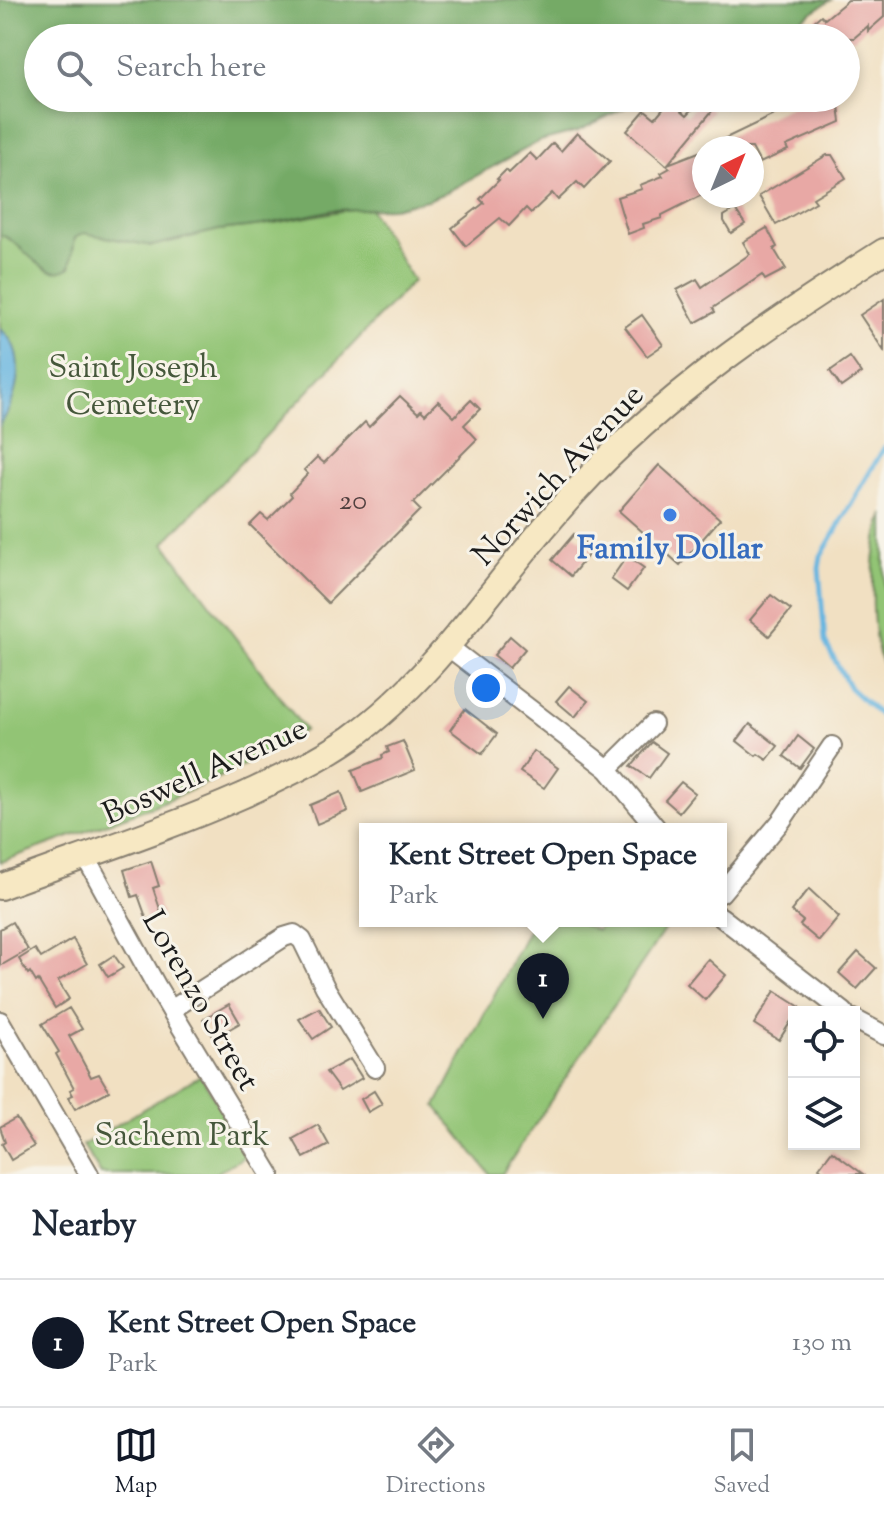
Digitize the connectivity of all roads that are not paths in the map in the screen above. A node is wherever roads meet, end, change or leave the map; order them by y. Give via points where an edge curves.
1 (884, 251) edge
2 (446, 645) junction
3 (653, 724) dead end
4 (832, 746) dead end
5 (608, 769) junction
6 (652, 823) edge
7 (85, 856) junction
8 (727, 886) edge
9 (0, 887) edge
10 (727, 922) edge
11 (836, 1006) edge
12 (171, 1010) junction
13 (0, 1021) edge
14 (860, 1022) edge
15 (884, 1035) edge
16 (375, 1068) dead end
17 (89, 1174) edge
18 (270, 1174) edge

1 - 2 main road, Norwich Avenue via 737,347 650,418 566,501
2 - 5 street
2 - 7 main road, Boswell Avenue via 396,703 349,740 201,814
3 - 5 street
4 - 8 street via 782,820
5 - 6 street
7 - 9 main road, Boswell Avenue
7 - 12 street, Lorenzo Street
10 - 11 street
12 - 16 street via 294,934
12 - 18 street, Lorenzo Street
13 - 17 street
14 - 15 street

